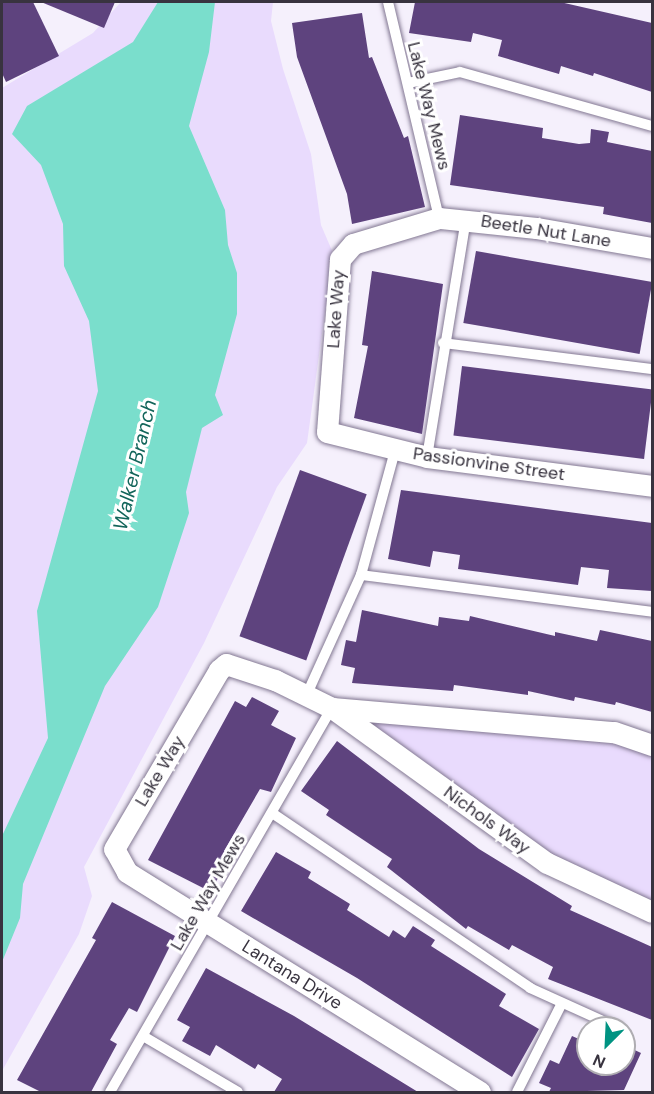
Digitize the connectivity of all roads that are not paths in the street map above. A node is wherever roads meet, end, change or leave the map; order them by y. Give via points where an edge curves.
1 (388, 2) edge
2 (408, 83) junction
3 (652, 126) edge
4 (439, 218) junction
5 (466, 219) junction
6 (652, 248) edge
7 (443, 344) junction
8 (652, 369) edge
9 (327, 432) joint
10 (395, 451) junction
11 (428, 457) junction
12 (652, 486) edge
13 (360, 575) junction
14 (652, 612) edge
15 (226, 664) joint
16 (307, 694) junction
17 (332, 708) junction
18 (652, 745) edge
19 (272, 813) junction
20 (114, 849) joint
21 (652, 912) edge
22 (209, 924) junction
23 (561, 1005) junction
24 (588, 1016) edge
25 (143, 1036) junction
26 (110, 1092) edge
27 (238, 1092) edge
28 (480, 1092) edge
29 (517, 1092) edge

1 - 2 lane, Lake Way Mews
2 - 3 lane via 460,72
2 - 4 lane, Lake Way Mews
4 - 5 street, Beetle Nut Lane
4 - 9 street, Lake Way via 353,244 340,259
5 - 6 street, Beetle Nut Lane
5 - 7 lane
7 - 8 lane
7 - 11 lane
9 - 10 street, Passionvine Street
10 - 11 street, Passionvine Street
10 - 13 lane
11 - 12 street, Passionvine Street
13 - 14 lane
13 - 16 lane
15 - 16 street, Nichols Way
15 - 20 street, Lake Way
16 - 17 street, Nichols Way
17 - 18 street, Nichols Way via 614,732
17 - 19 lane, Lake Way Mews
17 - 21 street, Nichols Way via 547,863
19 - 22 lane, Lake Way Mews
19 - 23 lane
20 - 22 street, Lantana Drive via 127,872
22 - 25 lane, Lake Way Mews
22 - 28 street, Lantana Drive
23 - 24 lane
23 - 29 lane
25 - 26 lane, Lake Way Mews
25 - 27 lane

